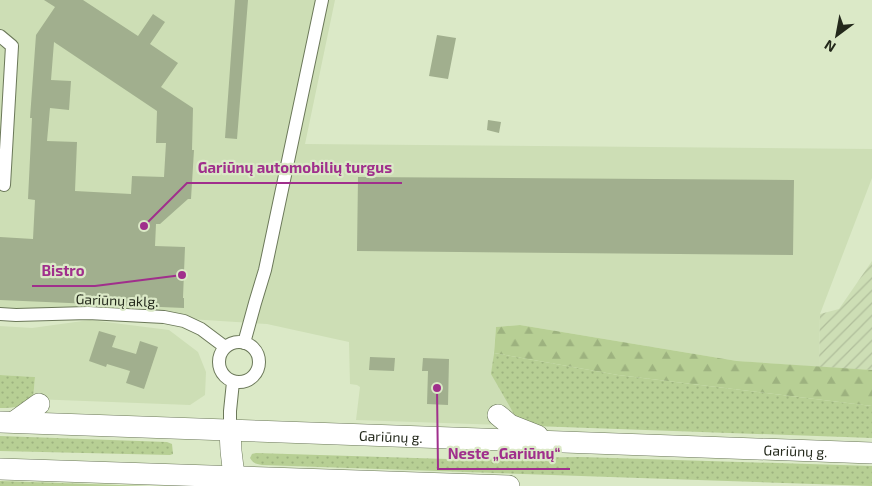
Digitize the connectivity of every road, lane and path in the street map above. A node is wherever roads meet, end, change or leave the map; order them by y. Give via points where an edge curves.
1 (322, 0) edge
2 (0, 36) edge
3 (4, 185) dead end
4 (0, 314) edge
5 (244, 343) junction
6 (225, 347) junction
7 (233, 382) junction
8 (39, 404) dead end
9 (498, 416) dead end
10 (7, 422) edge
11 (230, 430) junction
12 (554, 442) junction
13 (872, 453) edge
14 (0, 469) edge
15 (190, 480) edge
16 (235, 483) edge
17 (509, 486) edge

1 - 5 street via 265,270
2 - 3 street via 12,46
4 - 6 street, Gariūnų aklg. via 88,313 164,317 201,329
5 - 6 street via 231,343
5 - 7 street via 255,350 258,369 245,381
6 - 7 street via 218,364 223,375
7 - 11 street
8 - 10 highway
9 - 12 highway
10 - 11 highway, Gariūnų g.
11 - 12 highway, Gariūnų g.
11 - 16 highway
12 - 13 highway, Gariūnų g.
14 - 15 highway
15 - 16 highway
16 - 17 highway

